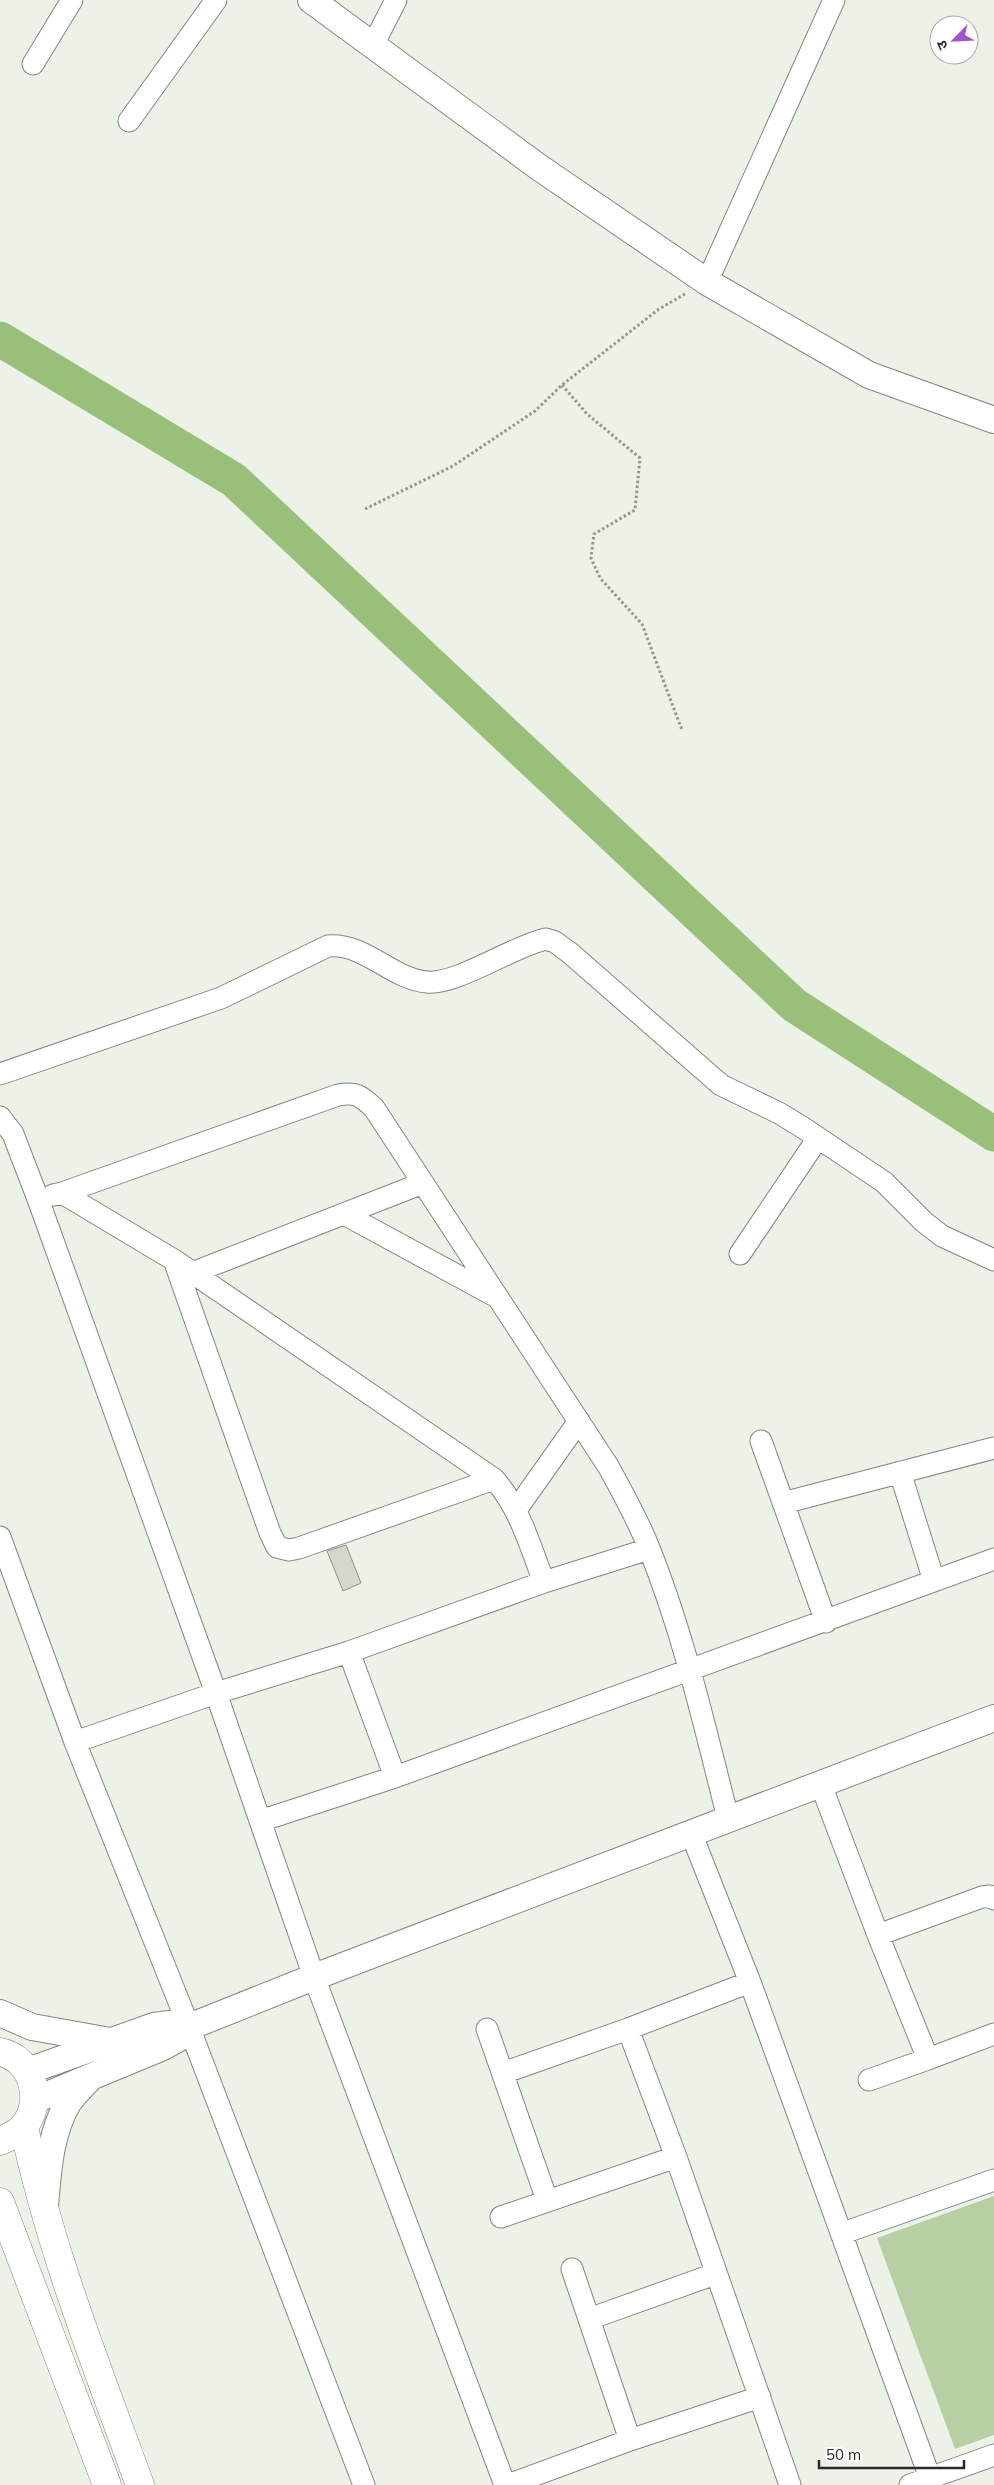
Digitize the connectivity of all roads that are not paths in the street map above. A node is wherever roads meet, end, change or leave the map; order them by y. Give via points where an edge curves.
1 (72, 0) edge
2 (216, 0) edge
3 (311, 0) edge
4 (396, 0) edge
5 (834, 0) edge
6 (372, 46) junction
7 (34, 64) dead end
8 (129, 120) dead end
9 (707, 282) junction
10 (994, 420) edge
11 (0, 1074) edge
12 (0, 1117) edge
13 (818, 1138) junction
14 (423, 1183) junction
15 (62, 1193) junction
16 (38, 1199) junction
17 (344, 1214) junction
18 (740, 1254) dead end
19 (174, 1260) junction
20 (994, 1260) edge
21 (192, 1273) junction
22 (497, 1297) junction
23 (579, 1421) junction
24 (760, 1441) dead end
25 (994, 1448) edge
26 (900, 1472) junction
27 (494, 1479) junction
28 (783, 1503) junction
29 (516, 1510) junction
30 (0, 1537) edge
31 (650, 1549) junction
32 (994, 1559) edge
33 (934, 1581) junction
34 (544, 1582) junction
35 (826, 1622) junction
36 (349, 1652) junction
37 (689, 1669) junction
38 (216, 1693) junction
39 (994, 1718) edge
40 (75, 1742) junction
41 (395, 1777) junction
42 (821, 1785) junction
43 (728, 1818) junction
44 (260, 1821) junction
45 (691, 1833) junction
46 (994, 1899) edge
47 (878, 1935) junction
48 (314, 1977) junction
49 (750, 1982) junction
50 (0, 2013) edge
51 (189, 2028) junction
52 (487, 2029) dead end
53 (628, 2029) junction
54 (994, 2034) edge
55 (112, 2042) junction
56 (0, 2052) edge
57 (928, 2059) junction
58 (28, 2071) junction
59 (503, 2072) junction
60 (91, 2076) junction
61 (869, 2080) dead end
62 (35, 2100) junction
63 (24, 2126) junction
64 (0, 2140) edge
65 (676, 2157) junction
66 (994, 2180) edge
67 (547, 2200) junction
68 (0, 2202) edge
69 (44, 2213) junction
70 (501, 2217) dead end
71 (843, 2233) junction
72 (572, 2269) dead end
73 (715, 2274) junction
74 (589, 2319) junction
75 (760, 2397) junction
76 (630, 2440) junction
77 (994, 2454) edge
78 (930, 2478) junction
79 (107, 2485) edge
80 (140, 2485) edge
81 (364, 2485) edge
82 (507, 2485) edge
83 (790, 2485) edge
84 (910, 2485) edge

1 - 7 street
2 - 8 street
3 - 6 street
4 - 6 street
5 - 9 street
6 - 9 street via 540,168
9 - 10 street via 869,375
11 - 13 street via 221,998 328,946 342,945 354,949 416,980 441,982 546,939 570,952 720,1085 779,1113
12 - 16 street via 12,1134
13 - 18 street
13 - 20 street via 884,1182 942,1236
14 - 15 street via 374,1108 352,1093 338,1095
14 - 17 street
14 - 22 street
15 - 16 street
15 - 19 street
16 - 38 street
17 - 21 street
17 - 22 street
19 - 21 street
19 - 27 street via 277,1547 299,1548
21 - 27 street
22 - 23 street
23 - 29 street
23 - 31 street via 632,1509
24 - 28 street
25 - 26 street
26 - 28 street
26 - 33 street
27 - 29 street
28 - 35 street
29 - 34 street
30 - 40 street
31 - 34 street
31 - 37 street
32 - 33 street
33 - 35 street
34 - 36 street
35 - 37 street
36 - 38 street
36 - 41 street
37 - 41 street
37 - 43 street
38 - 40 street
38 - 44 street
39 - 42 street
40 - 51 street
41 - 44 street
42 - 43 street
42 - 47 street
43 - 45 street
44 - 48 street
45 - 48 street
45 - 49 street
46 - 47 street via 982,1897
47 - 57 street
48 - 51 street
48 - 82 street
49 - 53 street
49 - 71 street
50 - 55 street via 32,2027
51 - 55 street via 166,2023
51 - 60 street via 172,2042
51 - 81 street
52 - 59 street
53 - 59 street
53 - 65 street
54 - 57 street
55 - 58 street
56 - 58 main road via 18,2060
57 - 61 street
58 - 62 main road via 34,2085
59 - 67 street
60 - 62 street
60 - 69 street via 70,2101 61,2118 51,2154
62 - 63 main road via 32,2114
63 - 64 main road via 12,2136
63 - 69 main road
65 - 67 street
65 - 73 street
66 - 71 street
67 - 70 street
68 - 79 main road
69 - 80 main road
71 - 78 street
72 - 74 street
73 - 74 street
73 - 75 street
74 - 76 street
75 - 76 street
75 - 83 street
76 - 82 street
77 - 78 street
78 - 84 street

